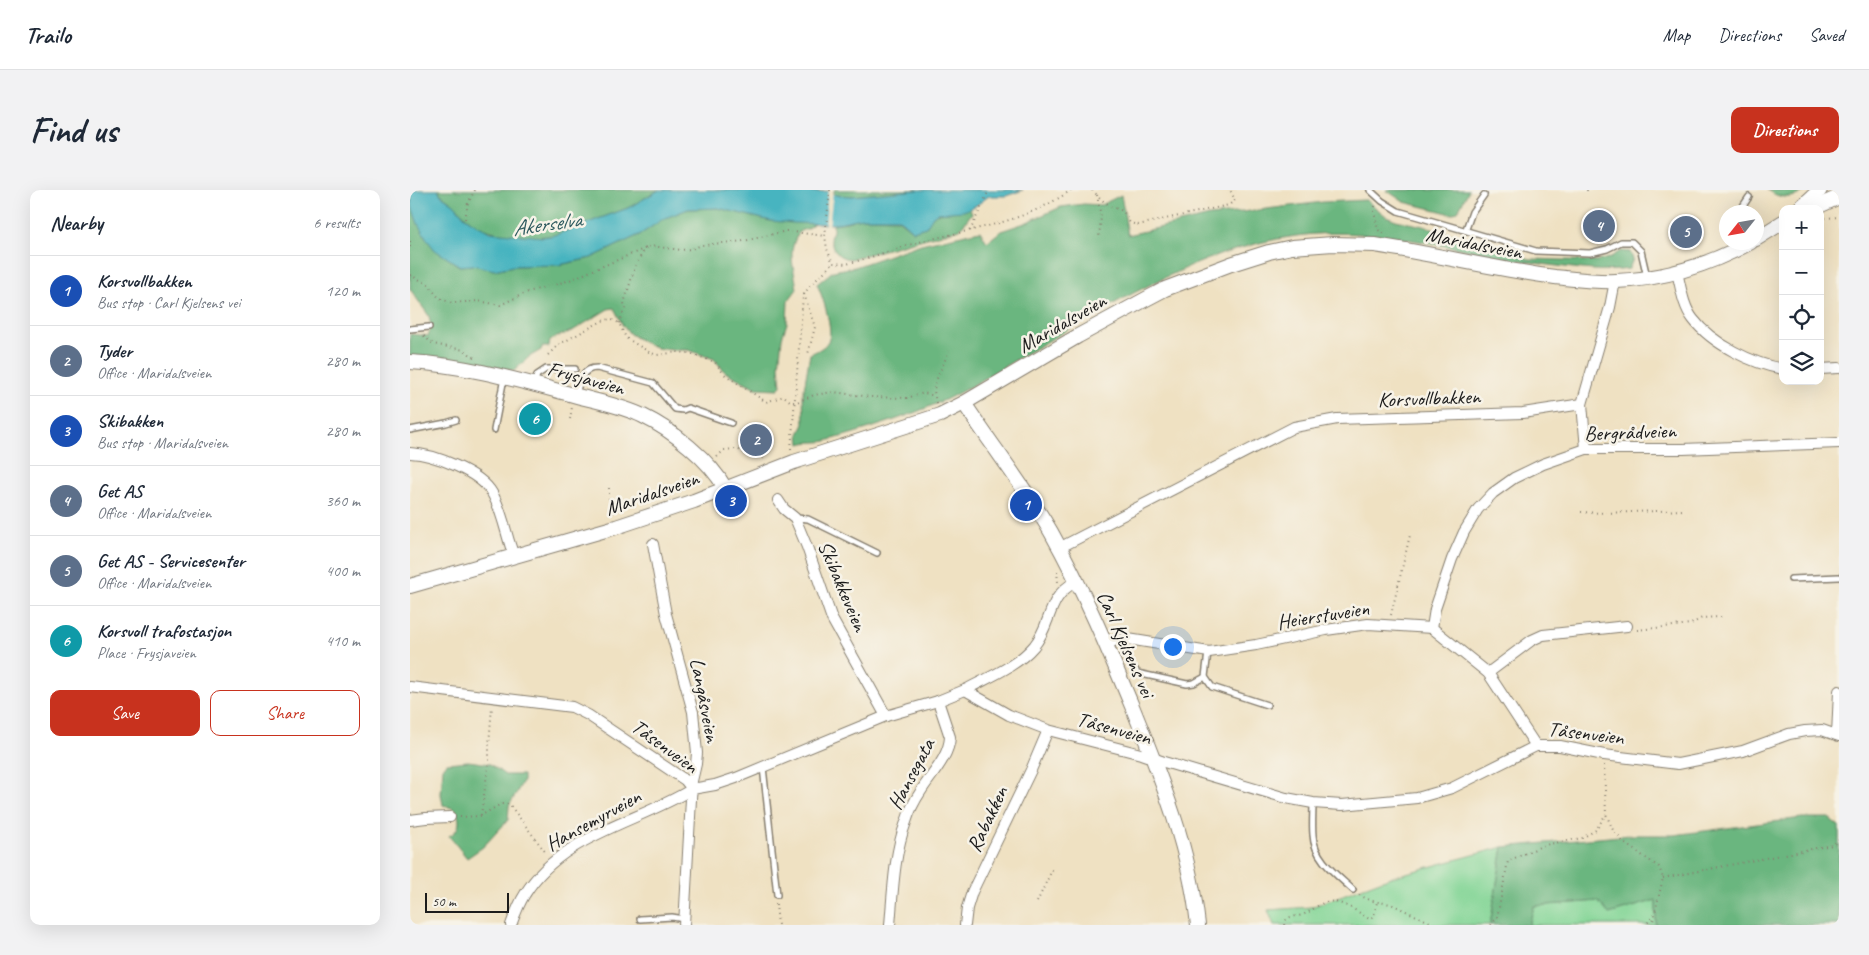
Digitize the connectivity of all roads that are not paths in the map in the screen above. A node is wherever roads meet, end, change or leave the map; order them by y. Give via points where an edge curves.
1 (1370, 190) edge
2 (1820, 190) edge
3 (1484, 195) dead end
4 (1749, 197) dead end
5 (1839, 197) edge
6 (1744, 205) edge
7 (1803, 205) edge
8 (1824, 207) edge
9 (1779, 224) edge
10 (1466, 229) junction
11 (1764, 233) edge
12 (1734, 250) edge
13 (1676, 272) junction
14 (1647, 278) junction
15 (1615, 282) junction
16 (429, 328) dead end
17 (413, 329) edge
18 (410, 362) edge
19 (1779, 368) edge
20 (1839, 368) edge
21 (575, 369) dead end
22 (1824, 369) edge
23 (504, 377) junction
24 (534, 385) junction
25 (576, 396) junction
26 (964, 403) junction
27 (1582, 404) junction
28 (456, 420) dead end
29 (731, 422) dead end
30 (410, 430) edge
31 (494, 430) dead end
32 (1839, 443) edge
33 (1586, 449) junction
34 (410, 453) edge
35 (725, 488) junction
36 (778, 500) dead end
37 (795, 518) junction
38 (654, 544) dead end
39 (1059, 548) junction
40 (877, 553) dead end
41 (514, 556) junction
42 (1839, 577) edge
43 (1791, 579) dead end
44 (1076, 582) junction
45 (410, 586) edge
46 (1627, 626) road end
47 (1432, 628) junction
48 (1105, 644) junction
49 (1208, 652) junction
50 (1135, 669) dead end
51 (1488, 673) junction
52 (1205, 677) junction
53 (410, 687) edge
54 (965, 690) junction
55 (1839, 691) edge
56 (938, 701) junction
57 (1267, 705) dead end
58 (886, 716) junction
59 (1048, 730) junction
60 (1838, 736) edge
61 (1536, 746) junction
62 (1153, 758) junction
63 (763, 766) junction
64 (692, 789) junction
65 (1313, 803) junction
66 (450, 817) road end
67 (410, 820) edge
68 (1353, 890) road end
69 (777, 895) road end
70 (640, 919) dead end
71 (684, 922) edge
72 (511, 925) edge
73 (890, 925) edge
74 (965, 925) edge
75 (1198, 925) edge

1 - 10 lane via 1398,211
2 - 7 main road
3 - 10 lane via 1472,212
4 - 6 lane
5 - 8 main road
9 - 11 main road, Maridalsveien
10 - 14 lane via 1536,250 1590,253 1621,242 1632,242 1642,251
12 - 13 main road, Maridalsveien
13 - 14 main road, Maridalsveien
13 - 19 street via 1688,311 1699,326 1732,351
14 - 15 main road, Maridalsveien
15 - 26 main road, Maridalsveien via 1538,275 1375,245 1292,247 1250,258 1165,289
15 - 27 street
16 - 17 lane
18 - 23 main road, Frysjaveien via 442,364
20 - 22 street
21 - 24 lane via 546,369 537,375
23 - 24 main road, Frysjaveien
23 - 31 lane
24 - 25 main road, Frysjaveien
25 - 29 lane via 582,375 597,368 653,383 675,409 688,408
25 - 35 main road, Frysjaveien via 653,421 697,454
26 - 35 main road, Maridalsveien via 925,420
26 - 39 main road, Carl Kjelsens vei via 1032,502
27 - 33 street
27 - 39 street, Korsvollbakken via 1523,413 1337,419 1294,427
28 - 30 lane
32 - 33 street, Bergrådveien via 1683,450
33 - 47 street, Bergrådveien via 1514,478 1478,509 1452,559
34 - 41 street via 436,458 483,481 496,500
35 - 41 main road, Maridalsveien via 616,527
36 - 37 street, Skibakkeveien
37 - 40 lane via 808,519
37 - 58 street, Skibakkeveien via 832,619
38 - 64 street, Langåsveien via 666,614 693,712 697,753
39 - 44 main road, Carl Kjelsens vei
41 - 45 main road, Maridalsveien
42 - 43 lane
44 - 48 main road, Carl Kjelsens vei
44 - 54 street via 1058,595 1034,646 1014,664
46 - 51 street via 1542,635
47 - 49 street, Heierstuveien via 1368,624
47 - 51 street
48 - 49 street, Heierstuveien via 1128,639
48 - 62 main road, Carl Kjelsens vei
49 - 52 lane
50 - 52 lane via 1136,673 1187,684
51 - 61 street
52 - 57 lane via 1212,687
53 - 64 street, Tåsenveien via 572,708 588,715 684,780
54 - 56 street, Tåsenveien
54 - 59 street, Tåsenveien via 1009,715
55 - 60 street
56 - 58 street, Tåsenveien
56 - 73 street, Hansegata via 950,744 919,792 906,822 895,873
58 - 63 street, Tåsenveien
59 - 62 street, Tåsenveien
59 - 74 street, Rabakken via 972,892 966,908
60 - 61 street, Tåsenveien via 1822,730 1789,734 1743,751 1678,764 1560,746
61 - 65 street, Tåsenveien via 1452,788 1417,798 1342,805
62 - 65 street, Tåsenveien
62 - 75 main road, Carl Kjelsens vei via 1184,852
63 - 64 street, Tåsenveien via 715,786
63 - 69 lane
64 - 71 street, Langåsveien
64 - 72 street, Hansemyrveien via 592,838 552,862 525,894
65 - 68 lane via 1313,837 1318,852 1331,870
66 - 67 street
70 - 71 lane via 672,917

